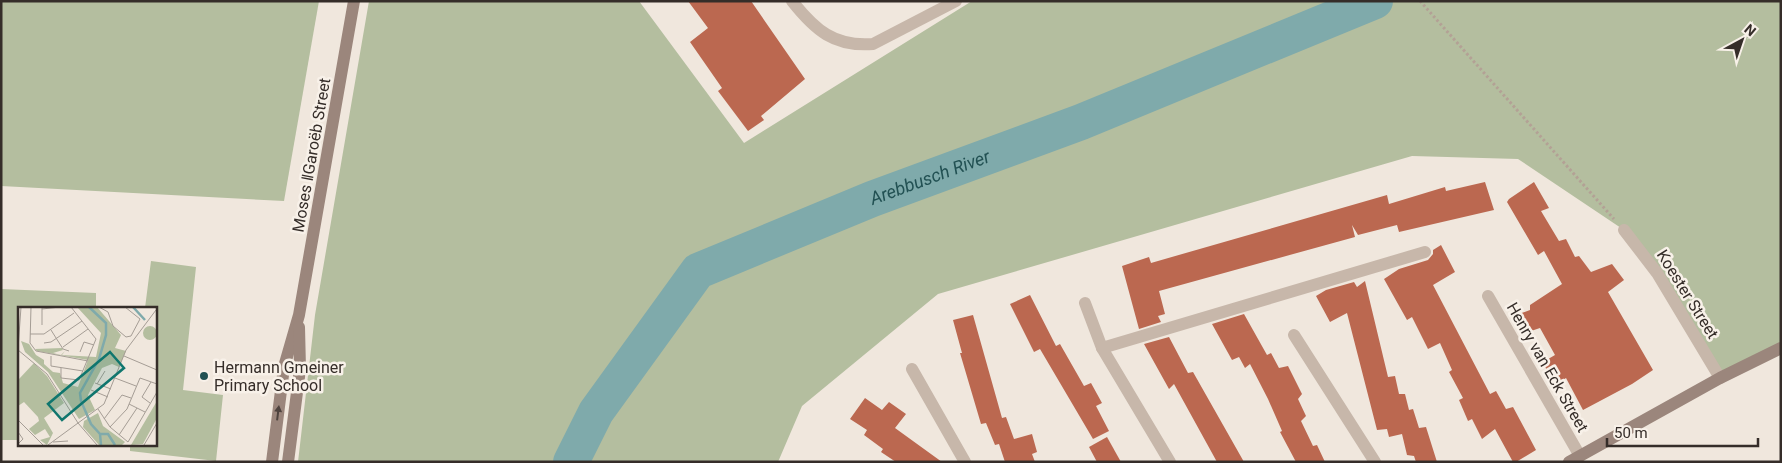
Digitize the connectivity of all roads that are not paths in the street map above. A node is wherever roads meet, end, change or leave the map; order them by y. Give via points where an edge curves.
1 (354, 1) edge
2 (792, 1) edge
3 (956, 1) edge
4 (1624, 230) road end
5 (1425, 252) dead end
6 (1488, 296) dead end
7 (1085, 303) dead end
8 (299, 315) junction
9 (1294, 334) dead end
10 (1102, 348) junction
11 (1781, 348) edge
12 (912, 369) dead end
13 (1720, 378) junction
14 (1574, 459) edge
15 (272, 462) edge
16 (288, 462) edge
17 (965, 462) edge
18 (1170, 462) edge
19 (1375, 462) edge

1 - 8 main road, Moses ǁGaroëb Street
2 - 3 street via 815,29 829,38 860,45 873,44
4 - 13 street, Koester Street via 1657,273
5 - 10 street
6 - 14 street, Henry van Eck Street
7 - 10 street
15 -> 8 main road, Moses ǁGaroëb Street via 284,367
8 - 16 main road, Moses ǁGaroëb Street via 300,369
9 - 19 street
10 - 18 street
11 - 13 main road
12 - 17 street
13 - 14 main road

